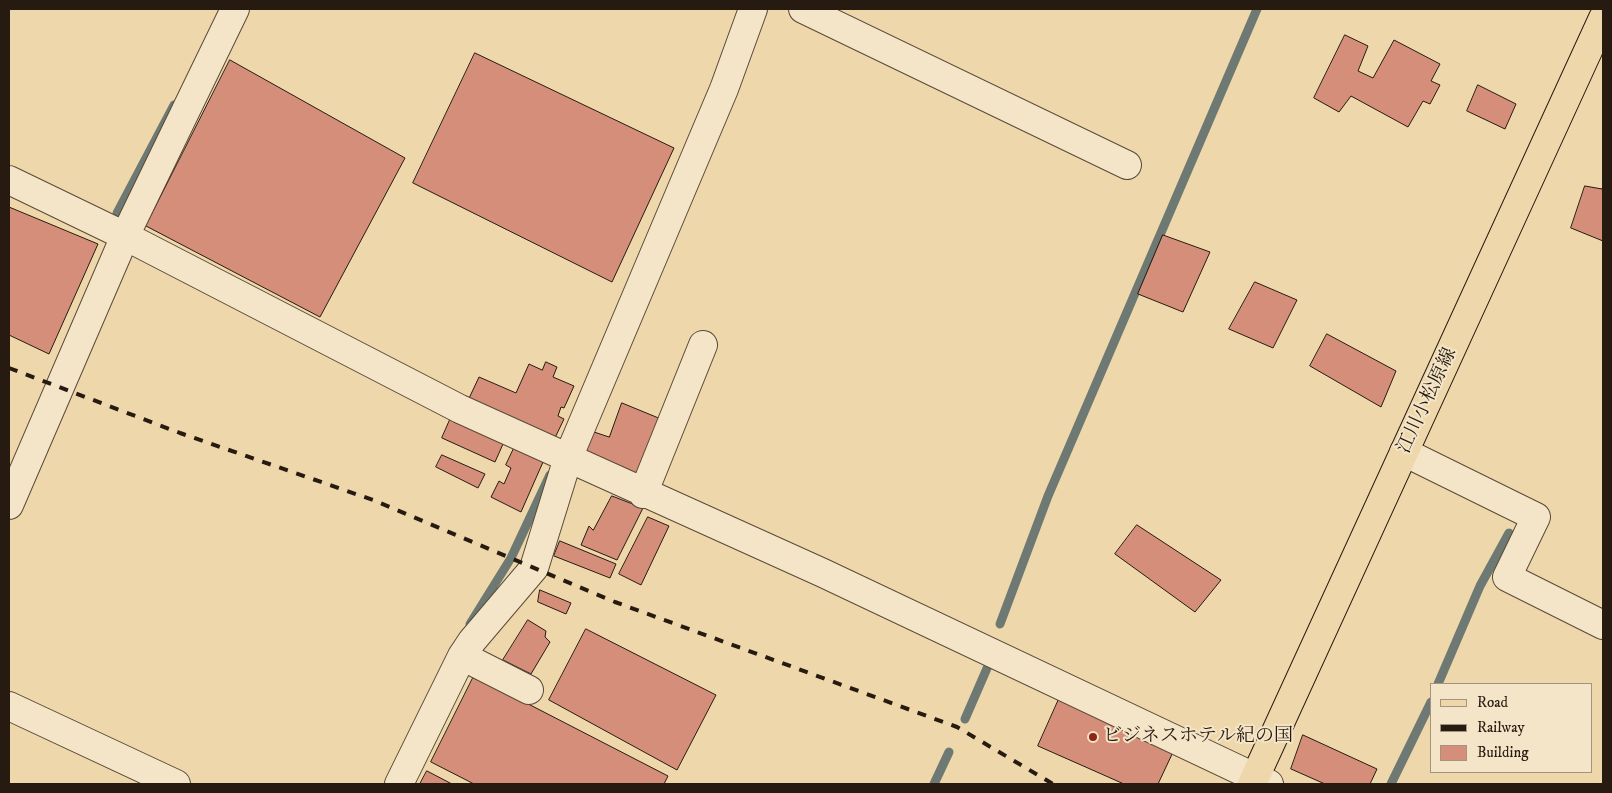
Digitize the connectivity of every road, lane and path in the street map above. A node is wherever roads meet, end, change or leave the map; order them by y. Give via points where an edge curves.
1 (235, 9) edge
2 (753, 9) edge
3 (803, 9) edge
4 (1603, 18) edge
5 (1127, 165) dead end
6 (9, 180) edge
7 (125, 236) junction
8 (703, 344) dead end
9 (1404, 452) junction
10 (568, 458) junction
11 (643, 494) junction
12 (9, 505) edge
13 (1603, 625) edge
14 (462, 656) junction
15 (528, 690) dead end
16 (9, 706) edge
17 (1258, 782) edge
18 (176, 784) edge
19 (399, 784) edge

1 - 7 street
2 - 10 street via 724,89
3 - 5 street
4 - 9 main road, 江川小松原線
6 - 7 street
7 - 10 street via 460,409
7 - 12 street
8 - 11 street
9 - 13 street via 1536,517 1507,577
9 - 17 main road, 江川小松原線
10 - 11 street
10 - 14 street via 534,568
11 - 17 street via 823,573
14 - 15 street
14 - 19 street
16 - 18 street

